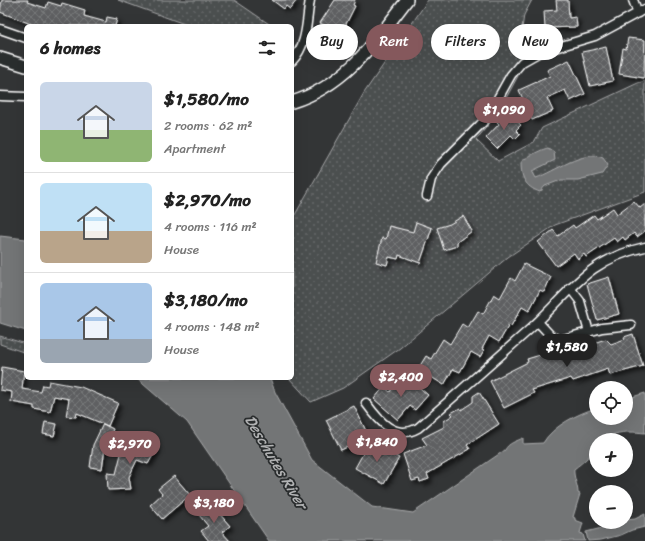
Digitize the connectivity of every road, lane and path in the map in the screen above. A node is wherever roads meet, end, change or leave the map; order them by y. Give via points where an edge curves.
1 (310, 0) edge
2 (407, 0) edge
3 (633, 0) edge
4 (641, 11) edge
5 (0, 29) edge
6 (24, 37) edge
7 (0, 58) edge
8 (294, 59) edge
9 (24, 65) edge
10 (0, 96) edge
11 (24, 97) edge
12 (294, 101) edge
13 (427, 196) dead end
14 (645, 247) edge
15 (570, 288) junction
16 (538, 322) junction
17 (631, 325) dead end
18 (589, 332) junction
19 (366, 403) dead end

1 - 8 street via 306,34
2 - 12 main road via 353,66 330,85
3 - 4 street
4 - 13 street via 595,36 538,53 522,62 511,75 487,118 441,164 431,179
5 - 6 street
7 - 9 main road
10 - 11 street
14 - 15 street via 607,261 591,270
15 - 16 street
15 - 18 street via 580,301
16 - 18 street via 551,336 560,340
16 - 19 street via 418,428 409,433 393,431
17 - 18 street

